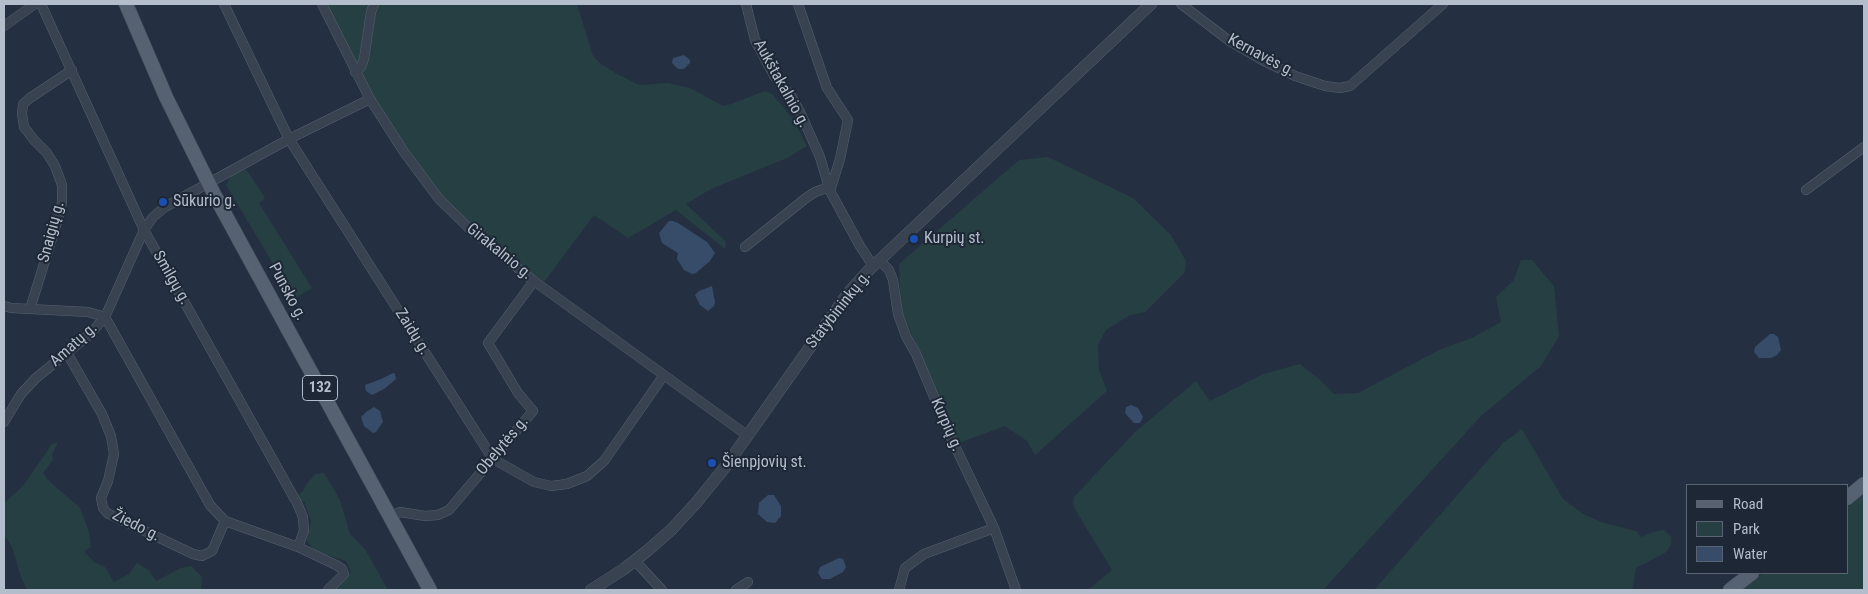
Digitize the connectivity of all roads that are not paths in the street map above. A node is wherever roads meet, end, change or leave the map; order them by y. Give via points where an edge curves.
1 (35, 4) edge
2 (41, 4) edge
3 (126, 4) edge
4 (224, 4) edge
5 (322, 4) edge
6 (374, 4) edge
7 (746, 4) edge
8 (798, 4) edge
9 (1151, 4) edge
10 (1181, 4) edge
11 (1442, 4) edge
12 (4, 26) edge
13 (72, 70) junction
14 (355, 72) junction
15 (370, 99) junction
16 (289, 139) junction
17 (1864, 147) edge
18 (209, 184) junction
19 (830, 189) junction
20 (1806, 190) dead end
21 (144, 230) junction
22 (745, 247) dead end
23 (876, 263) junction
24 (534, 281) junction
25 (4, 306) edge
26 (30, 309) junction
27 (105, 317) junction
28 (68, 353) junction
29 (664, 375) junction
30 (4, 422) edge
31 (748, 436) junction
32 (493, 459) junction
33 (1864, 484) edge
34 (1848, 497) edge
35 (390, 517) junction
36 (225, 521) junction
37 (994, 528) junction
38 (298, 547) junction
39 (635, 561) junction
40 (1751, 574) edge
41 (748, 582) dead end
42 (328, 590) edge
43 (430, 590) edge
44 (591, 590) edge
45 (662, 590) edge
46 (736, 590) edge
47 (899, 590) edge
48 (1016, 590) edge
49 (1730, 590) edge

1 - 12 street
2 - 13 street, Smilgų g.
3 - 18 main road, Punsko g. / 132
4 - 16 street, Zaidų g.
5 - 14 street, Girakalnio g.
6 - 14 street via 362,67
7 - 19 street, Aukštakalnio g. via 755,40 800,112
8 - 19 street via 827,88 848,120
9 - 23 street, Statybininkų g.
10 - 11 street, Kernavės g. via 1231,42 1271,64 1295,76 1340,88 1350,86
13 - 21 street, Smilgų g.
13 - 26 street, Snaigių g. via 23,104 24,127 47,153 62,185 62,203
14 - 15 street, Girakalnio g.
15 - 16 street, Amatų g.
15 - 24 street, Girakalnio g. via 439,199 473,232
16 - 18 street, Amatų g.
16 - 32 street, Zaidų g.
17 - 20 street
18 - 21 street, Amatų g. via 165,207
18 - 35 main road, Punsko g. / 132
19 - 22 street via 815,192
19 - 23 street, Aukštakalnio g. via 860,246
21 - 27 street, Amatų g.
21 - 38 street, Smilgų g. via 297,503 304,531
23 - 31 street, Statybininkų g. via 849,292
23 - 37 street, Kurpių g. via 889,270 894,280 898,314 906,336
24 - 29 street, Girakalnio g.
24 - 32 street, Obelytės g. via 488,343 518,393 533,411
25 - 26 street
26 - 27 street via 88,312
27 - 28 street, Amatų g.
27 - 36 street via 210,505
28 - 30 street, Amatų g. via 20,394
28 - 36 street, Žiedo g. via 111,436 114,454 101,498 103,508 202,556 212,551
29 - 31 street, Girakalnio g.
29 - 32 street, Zaidų g. via 604,461 587,476 551,486 534,482
31 - 39 street, Statybininkų g. via 696,503
32 - 35 street, Obelytės g. via 449,510 425,516 400,512
33 - 34 main road
35 - 43 main road, Punsko g. / 132
36 - 38 street
37 - 47 street via 924,554 905,568
37 - 48 street, Kurpių g.
38 - 42 street via 342,569 344,574
39 - 44 street, Statybininkų g.
39 - 45 street
40 - 49 main road
41 - 46 street

